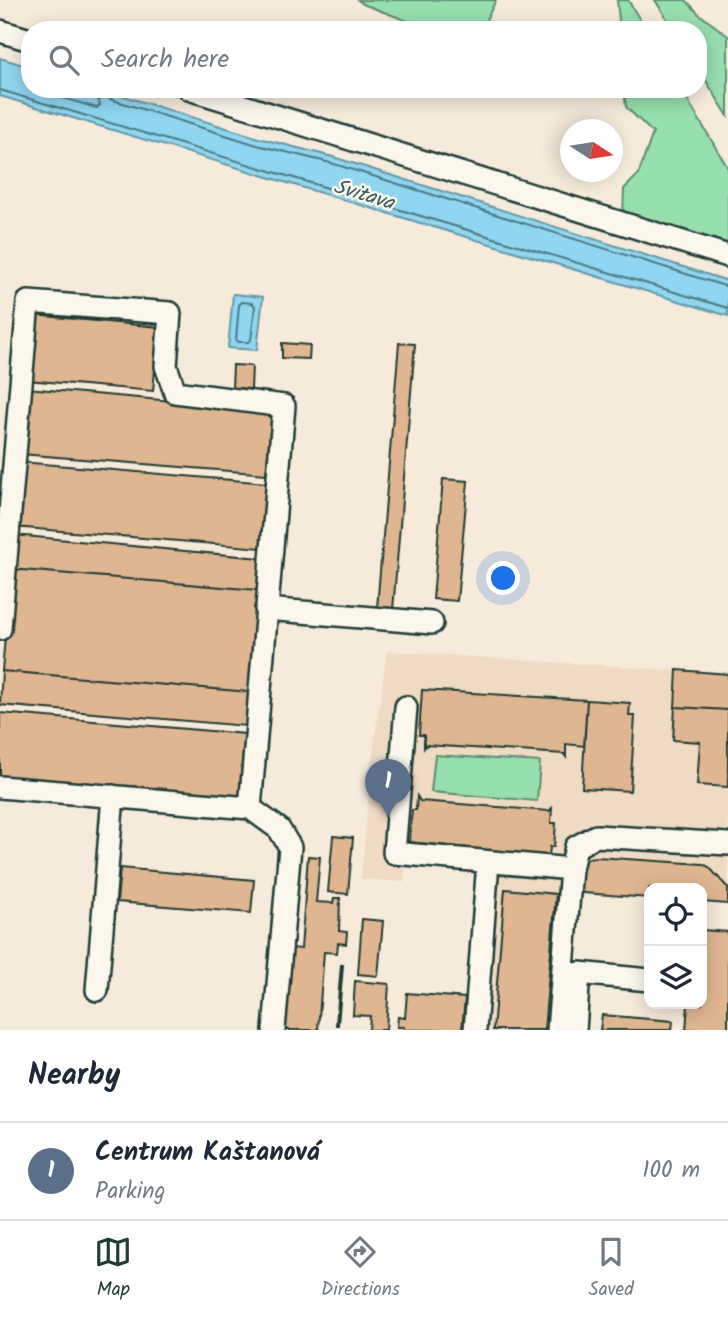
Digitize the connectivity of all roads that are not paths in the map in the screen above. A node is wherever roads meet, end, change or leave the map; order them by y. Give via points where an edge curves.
1 (0, 31) edge
2 (21, 37) edge
3 (218, 98) edge
4 (728, 256) edge
5 (267, 609) junction
6 (432, 623) dead end
7 (0, 629) edge
8 (406, 707) dead end
9 (0, 788) edge
10 (113, 796) junction
11 (250, 807) junction
12 (728, 844) edge
13 (488, 862) junction
14 (571, 869) junction
15 (644, 980) edge
16 (97, 990) dead end
17 (274, 1030) edge
18 (475, 1030) edge
19 (558, 1030) edge
20 (575, 1030) edge

1 - 2 lane
3 - 4 lane
5 - 6 lane
5 - 7 lane via 284,406 175,392 166,366 170,313 27,302
5 - 11 lane
8 - 13 lane via 394,853
9 - 10 lane
10 - 11 lane
10 - 16 lane
11 - 17 lane via 279,829 290,847
12 - 14 lane via 596,836 576,847
13 - 14 lane
13 - 18 lane
14 - 19 lane
15 - 20 lane via 579,973

